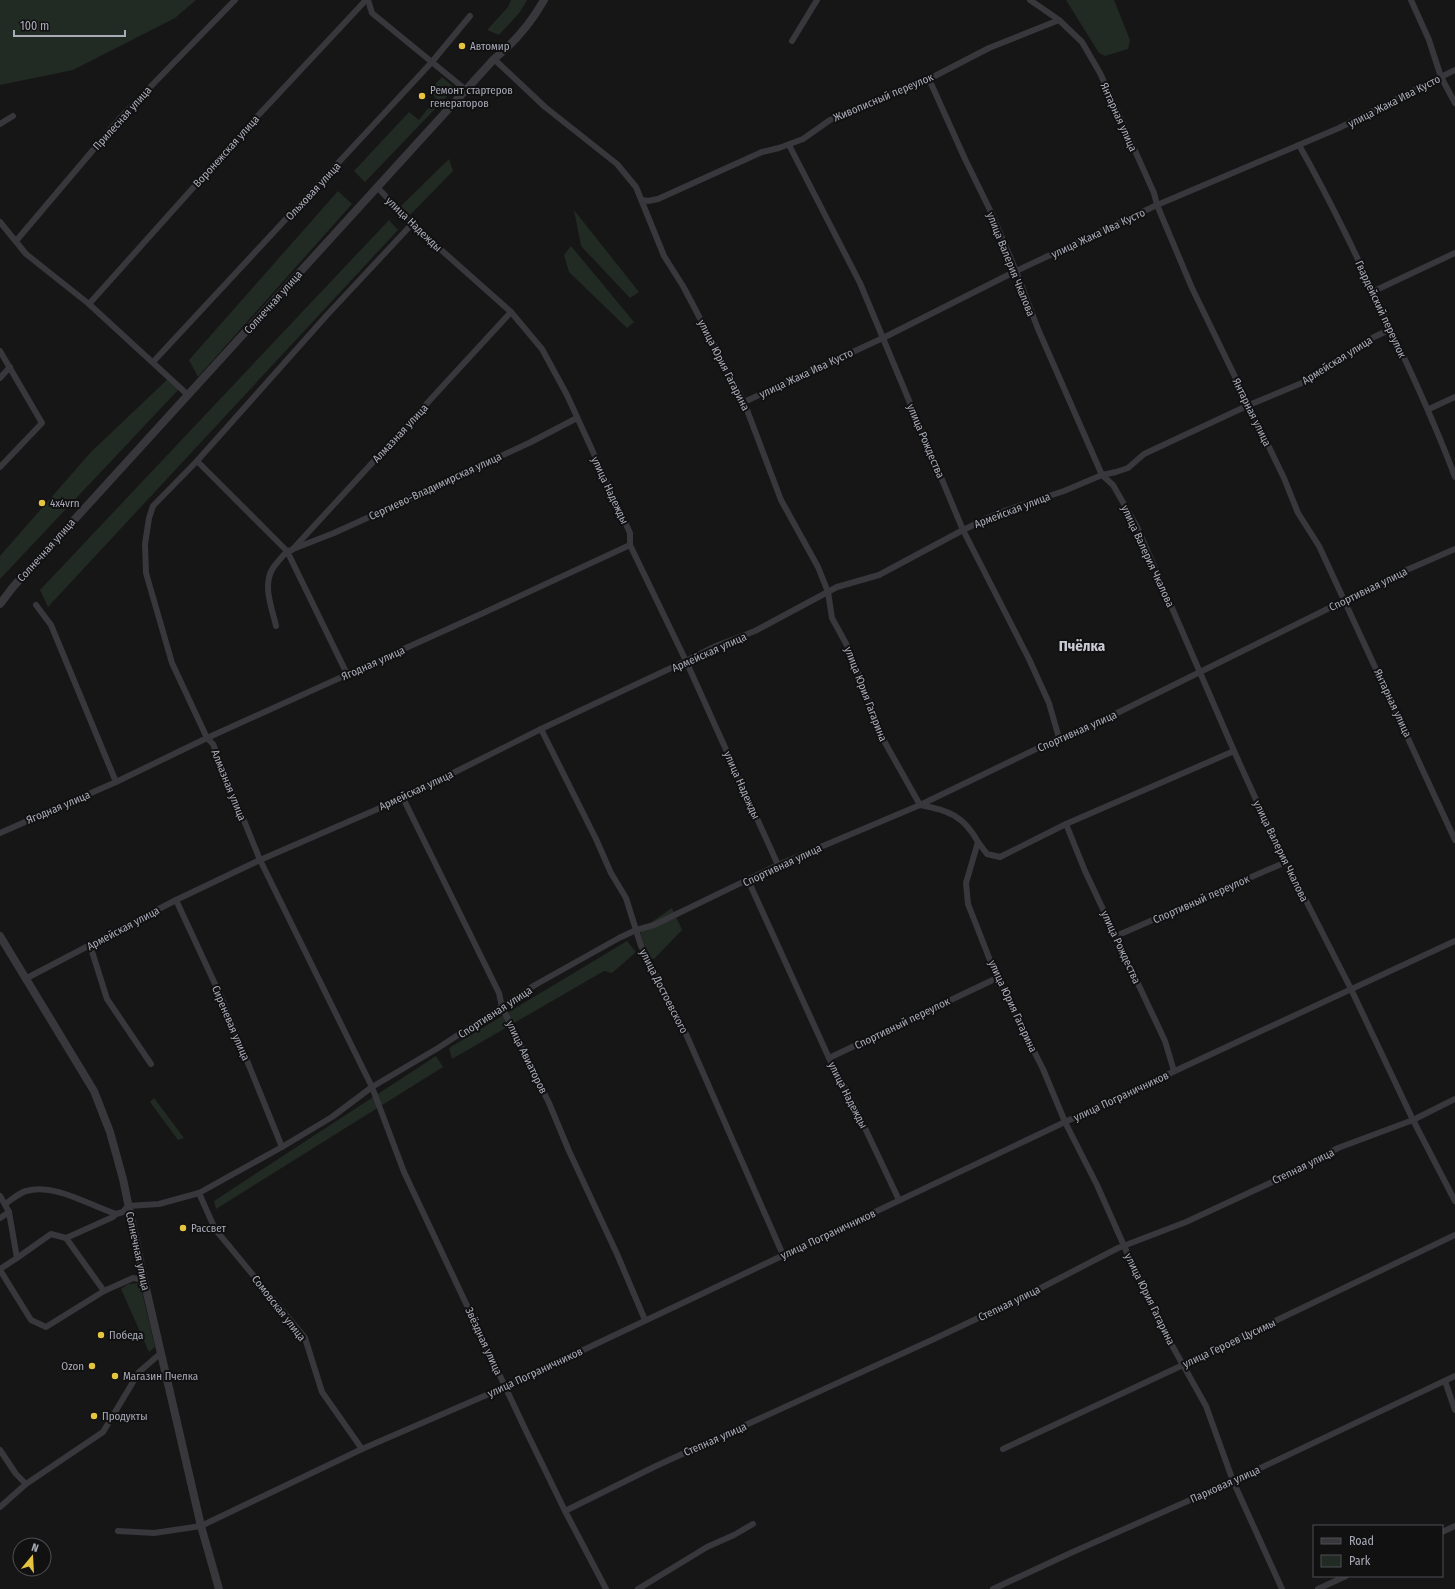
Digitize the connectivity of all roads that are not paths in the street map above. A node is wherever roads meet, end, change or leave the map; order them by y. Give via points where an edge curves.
1 (235, 0) edge
2 (356, 0) edge
3 (544, 0) edge
4 (817, 0) edge
5 (1030, 0) edge
6 (1411, 0) edge
7 (365, 2) edge
8 (470, 16) dead end
9 (1059, 20) junction
10 (792, 41) dead end
11 (494, 59) junction
12 (432, 63) junction
13 (1455, 70) edge
14 (1441, 77) junction
15 (929, 79) junction
16 (466, 90) junction
17 (1455, 104) edge
18 (13, 116) dead end
19 (0, 124) edge
20 (789, 145) junction
21 (1299, 145) junction
22 (377, 187) junction
23 (642, 200) junction
24 (1157, 205) junction
25 (0, 222) edge
26 (412, 224) junction
27 (16, 241) junction
28 (1455, 253) edge
29 (1016, 271) junction
30 (1374, 291) junction
31 (89, 304) junction
32 (511, 312) junction
33 (1391, 329) junction
34 (883, 338) junction
35 (0, 351) edge
36 (153, 362) junction
37 (10, 367) junction
38 (0, 378) edge
39 (188, 395) junction
40 (1455, 397) edge
41 (744, 402) junction
42 (1249, 405) junction
43 (1429, 409) junction
44 (577, 418) junction
45 (197, 461) junction
46 (0, 467) edge
47 (1102, 475) junction
48 (1455, 477) edge
49 (963, 530) junction
50 (630, 545) junction
51 (290, 550) junction
52 (1455, 550) edge
53 (828, 592) junction
54 (1344, 600) junction
55 (0, 604) edge
56 (36, 605) dead end
57 (276, 626) dead end
58 (686, 661) junction
59 (1200, 673) junction
60 (347, 674) junction
61 (541, 729) junction
62 (208, 738) junction
63 (1059, 738) junction
64 (1234, 751) junction
65 (116, 782) junction
66 (403, 798) junction
67 (920, 805) junction
68 (1066, 824) junction
69 (0, 833) edge
70 (1455, 840) edge
71 (978, 842) junction
72 (260, 860) junction
73 (1286, 862) junction
74 (778, 865) junction
75 (748, 880) junction
76 (176, 900) junction
77 (636, 930) junction
78 (0, 936) edge
79 (1116, 936) junction
80 (1455, 941) edge
81 (90, 944) junction
82 (997, 978) junction
83 (25, 979) junction
84 (1351, 989) junction
85 (502, 1007) junction
86 (829, 1058) junction
87 (152, 1064) dead end
88 (1174, 1071) junction
89 (372, 1088) junction
90 (1455, 1099) edge
91 (1413, 1120) junction
92 (1065, 1122) junction
93 (282, 1147) junction
94 (199, 1193) junction
95 (0, 1196) edge
96 (899, 1200) junction
97 (1455, 1202) edge
98 (5, 1204) junction
99 (128, 1206) junction
100 (9, 1212) junction
101 (116, 1214) junction
102 (0, 1218) edge
103 (1455, 1235) edge
104 (66, 1238) junction
105 (1124, 1247) junction
106 (783, 1255) junction
107 (17, 1258) junction
108 (0, 1269) edge
109 (144, 1280) junction
110 (104, 1291) junction
111 (644, 1320) junction
112 (161, 1353) junction
113 (1183, 1365) junction
114 (1455, 1376) edge
115 (1445, 1381) junction
116 (505, 1387) junction
117 (1455, 1410) edge
118 (362, 1449) junction
119 (1003, 1449) dead end
120 (0, 1450) edge
121 (1233, 1481) junction
122 (26, 1484) junction
123 (0, 1507) edge
124 (565, 1511) junction
125 (752, 1524) dead end
126 (201, 1526) junction
127 (1455, 1526) edge
128 (118, 1531) dead end
129 (1443, 1532) edge
130 (1344, 1577) edge
131 (219, 1589) edge
132 (606, 1589) edge
133 (638, 1589) edge
134 (993, 1589) edge
135 (1282, 1589) edge
136 (1318, 1589) edge

1 - 27 street, Прилесная улица via 121,116
2 - 7 street
3 - 11 street, Солнечная улица via 530,24
4 - 10 street
5 - 9 street, Янтарная улица
6 - 14 street via 1429,40
7 - 12 street via 372,13
7 - 31 street, Воронежская улица via 252,122
8 - 12 street, Ольховая улица
9 - 15 street, Живописный переулок via 989,48
9 - 24 street, Янтарная улица via 1082,42 1100,73 1154,193
11 - 16 street, Солнечная улица
11 - 23 street, улица Юрия Гагарина via 545,107 617,164 636,187
12 - 16 street
12 - 36 street, Ольховая улица
13 - 14 street, улица Жака Ива Кусто
14 - 17 street
14 - 21 street, улица Жака Ива Кусто
15 - 20 street, Живописный переулок via 830,120 803,139
15 - 29 street, улица Валерия Чкалова
16 - 22 street, Солнечная улица
18 - 19 street
20 - 23 street, Живописный переулок via 762,152 658,199
20 - 34 street, улица Рождества via 860,283
21 - 24 street, улица Жака Ива Кусто
21 - 30 street, Гвардейский переулок
22 - 26 street, улица Надежды
22 - 39 street, Солнечная улица
23 - 41 street, улица Юрия Гагарина via 664,256
24 - 29 street, улица Жака Ива Кусто
24 - 42 street, Янтарная улица via 1192,288
25 - 27 street
26 - 32 street, улица Надежды
26 - 45 street, Алмазная улица via 322,320
27 - 31 street via 26,254
28 - 30 street
29 - 34 street, улица Жака Ива Кусто
29 - 47 street, улица Валерия Чкалова via 1038,329
30 - 33 street, Гвардейский переулок
31 - 36 street
32 - 44 street, улица Надежды via 542,349
32 - 51 street, Алмазная улица
33 - 42 street, Армейская улица via 1368,340 1309,380
33 - 43 street, Гвардейский переулок
34 - 41 street, улица Жака Ива Кусто
34 - 49 street, улица Рождества
35 - 37 street
36 - 39 street
37 - 38 street
37 - 46 street via 42,423
39 - 55 street, Солнечная улица
40 - 43 street
41 - 53 street, улица Юрия Гагарина via 781,500 818,568
42 - 47 street, Армейская улица via 1144,454 1128,468
42 - 54 street, Янтарная улица via 1298,513 1319,546
43 - 48 street, Гвардейский переулок
44 - 50 street, улица Надежды via 630,533
44 - 51 street, Сергиево-Владимирская улица via 532,442 400,503
45 - 51 street
45 - 62 street, Алмазная улица via 153,506 145,544 146,573 172,663
47 - 49 street, Армейская улица via 1001,512
47 - 59 street, улица Валерия Чкалова via 1113,485 1137,527
49 - 53 street, Армейская улица via 879,575
49 - 63 street, улица Рождества via 1029,659 1049,703
50 - 58 street, улица Надежды
50 - 60 street, Ягодная улица
51 - 57 street, Алмазная улица via 272,568 268,580
51 - 60 street
52 - 54 street, Спортивная улица
53 - 58 street, Армейская улица via 755,631
53 - 67 street, улица Юрия Гагарина via 832,618 849,649 879,732
54 - 59 street, Спортивная улица
54 - 70 street, Янтарная улица
56 - 65 street via 51,625
58 - 61 street, Армейская улица
58 - 74 street, улица Надежды
59 - 63 street, Спортивная улица via 1103,720
59 - 64 street, улица Валерия Чкалова
60 - 62 street, Ягодная улица
61 - 66 street, Армейская улица
61 - 77 street, улица Достоевского via 611,873 626,898
62 - 65 street, Ягодная улица
62 - 72 street, Алмазная улица via 213,744
63 - 67 street, Спортивная улица
64 - 68 street
64 - 73 street, улица Валерия Чкалова
65 - 69 street, Ягодная улица
66 - 72 street, Армейская улица
66 - 85 street, улица Авиаторов via 499,993
67 - 71 street via 956,816 971,830
67 - 74 street, Спортивная улица
68 - 71 street via 1000,857 988,854
68 - 79 street, улица Рождества
71 - 82 street, улица Юрия Гагарина via 966,883 968,904
72 - 76 street, Армейская улица
72 - 89 street, Алмазная улица
73 - 79 street, Спортивный переулок
73 - 84 street, улица Валерия Чкалова
74 - 75 street, Спортивная улица
75 - 77 street, Спортивная улица via 654,925
75 - 86 street, улица Надежды
76 - 81 street, Армейская улица
76 - 93 street, Сиреневая улица via 222,999
77 - 85 street, Спортивная улица via 548,978
77 - 106 street, улица Достоевского via 641,946 686,1034
78 - 83 street, Солнечная улица
79 - 88 street, улица Рождества via 1165,1042
80 - 84 street, улица Пограничников
81 - 83 street, Армейская улица
81 - 87 street via 107,999
82 - 86 street, Спортивный переулок
82 - 92 street, улица Юрия Гагарина via 1043,1069
83 - 99 street, Солнечная улица via 94,1090 116,1153
84 - 88 street, улица Пограничников
84 - 91 street, улица Валерия Чкалова
85 - 89 street, Спортивная улица
85 - 111 street, улица Авиаторов via 549,1102 568,1151 617,1254
86 - 96 street, улица Надежды
88 - 92 street, улица Пограничников
89 - 93 street, Спортивная улица via 332,1117
89 - 116 street, Звёздная улица via 404,1172
90 - 91 street, Степная улица
91 - 97 street, улица Валерия Чкалова
91 - 105 street, Степная улица via 1338,1148 1298,1170 1186,1222
92 - 96 street, улица Пограничников
92 - 105 street, улица Юрия Гагарина via 1097,1185
93 - 94 street, Спортивная улица
94 - 99 street, Спортивная улица via 159,1204
94 - 118 street, Сомовская улица via 215,1229 305,1338 322,1392
95 - 98 street
96 - 106 street, улица Пограничников
98 - 100 street
98 - 101 street via 25,1191 42,1188
99 - 101 street via 123,1212
99 - 109 street, Солнечная улица
100 - 102 street
100 - 107 street
101 - 104 street
103 - 113 street, улица Героев Цусимы
104 - 107 street via 51,1234
104 - 110 street
105 - 113 street, улица Юрия Гагарина
105 - 124 street, Степная улица via 934,1339 656,1466
106 - 111 street, улица Пограничников
107 - 108 street
108 - 110 street via 31,1320 46,1328
109 - 110 street via 133,1278
109 - 112 street, Солнечная улица
111 - 116 street, улица Пограничников
112 - 122 street via 139,1372 103,1432
112 - 126 street, Солнечная улица
113 - 119 street, улица Героев Цусимы
113 - 121 street, улица Юрия Гагарина via 1206,1406
114 - 115 street, Парковая улица
115 - 117 street
115 - 121 street, Парковая улица
116 - 118 street, улица Пограничников
116 - 124 street, Звёздная улица
118 - 126 street, улица Пограничников
120 - 122 street
121 - 134 street, Парковая улица
121 - 135 street, улица Юрия Гагарина
122 - 123 street
124 - 132 street, Звёздная улица
125 - 133 street via 707,1547
126 - 128 street, улица Пограничников via 154,1534
126 - 131 street, Солнечная улица
127 - 129 street
130 - 136 street

